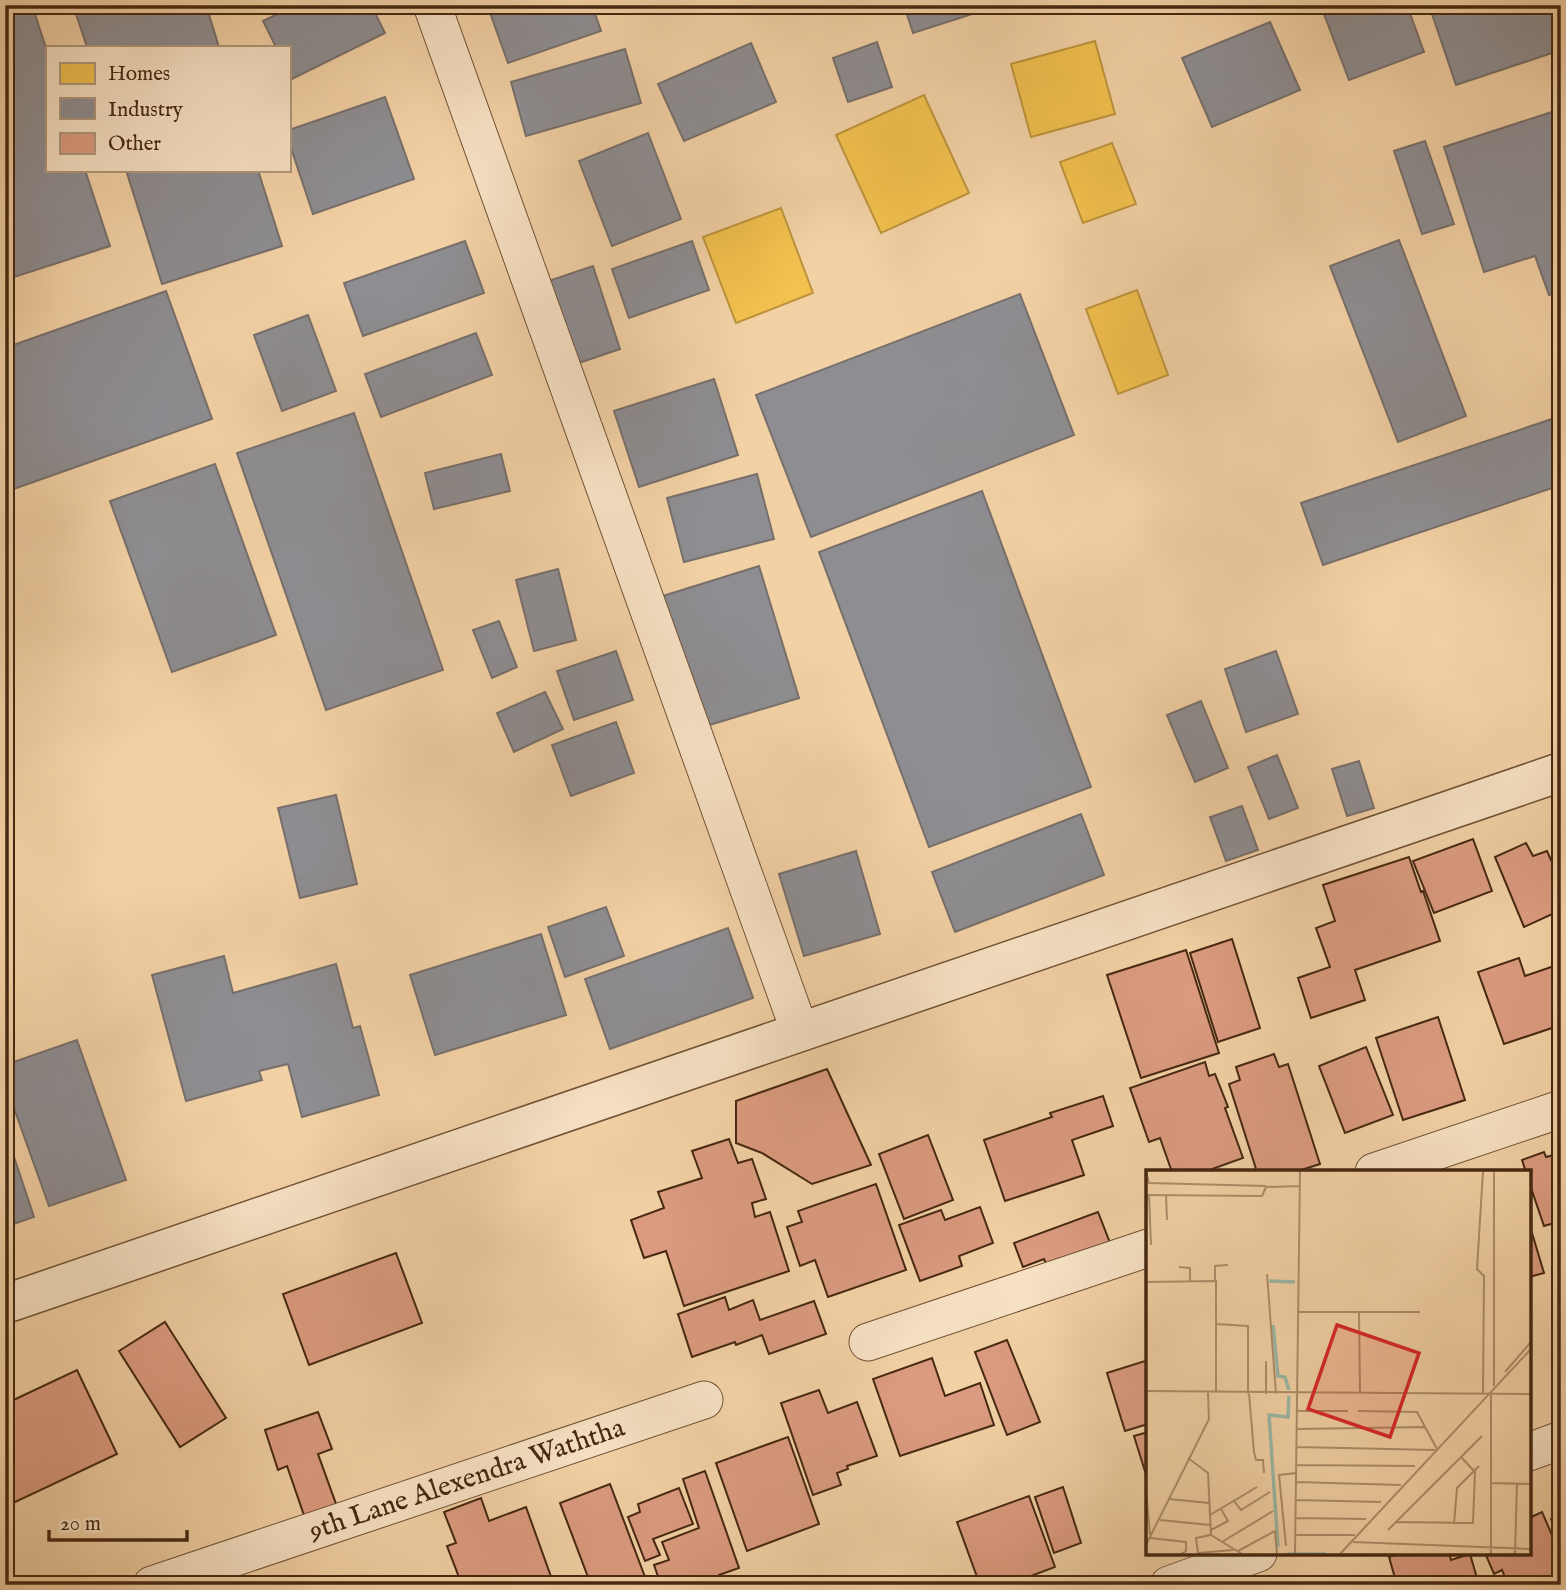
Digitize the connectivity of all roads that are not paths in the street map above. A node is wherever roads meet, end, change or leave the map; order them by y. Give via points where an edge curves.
1 (432, 5) edge
2 (1561, 772) edge
3 (800, 1032) junction
4 (1561, 1109) edge
5 (1380, 1170) edge
6 (1146, 1249) edge
7 (5, 1304) edge
8 (868, 1342) dead end
9 (704, 1400) dead end
10 (1561, 1440) edge
11 (1531, 1451) edge
12 (1252, 1555) edge
13 (152, 1585) edge
14 (1170, 1585) edge

1 - 3 street
2 - 3 street
3 - 7 street
4 - 5 street
6 - 8 street
9 - 13 street, 9th Lane Alexendra Waththa
10 - 11 street
12 - 14 street

